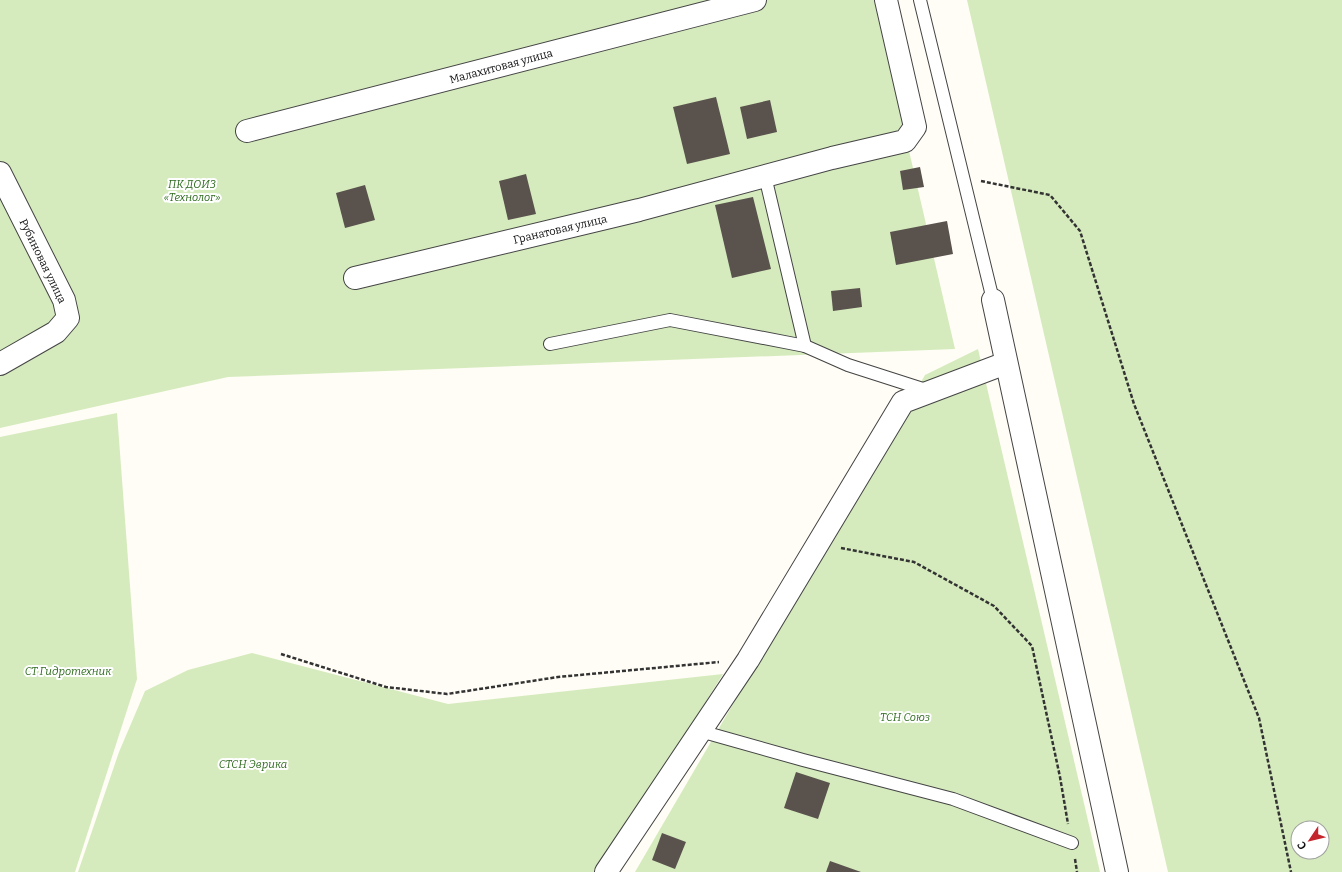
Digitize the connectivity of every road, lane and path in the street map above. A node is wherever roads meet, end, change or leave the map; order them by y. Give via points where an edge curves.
1 (754, 0) edge
2 (886, 0) edge
3 (920, 0) edge
4 (247, 131) dead end
5 (0, 173) edge
6 (765, 176) junction
7 (963, 178) junction
8 (355, 278) dead end
9 (992, 300) joint
10 (550, 344) dead end
11 (805, 346) junction
12 (1006, 363) junction
13 (0, 364) edge
14 (930, 392) junction
15 (818, 544) junction
16 (281, 654) dead end
17 (748, 660) junction
18 (700, 731) junction
19 (1072, 843) junction
20 (606, 872) edge
21 (1077, 872) edge
22 (1117, 872) edge
23 (1291, 872) edge

1 - 4 street, Малахитовая улица
2 - 6 street, Гранатовая улица via 915,127 905,141
3 - 7 lane
5 - 13 street, Рубиновая улица via 64,300 68,318 56,332
6 - 8 street, Гранатовая улица via 639,210
6 - 11 lane
7 - 9 lane
7 - 23 path via 1050,194 1080,231 1134,404 1259,718
9 - 12 street
10 - 11 lane via 670,320
11 - 14 lane via 848,365
12 - 14 street
12 - 22 street
14 - 15 street via 903,402
15 - 17 street
15 - 19 path via 914,562 994,606 1032,646
16 - 17 path via 386,687 447,694 558,677
17 - 18 street
18 - 19 lane via 952,799
18 - 20 street
19 - 21 path

